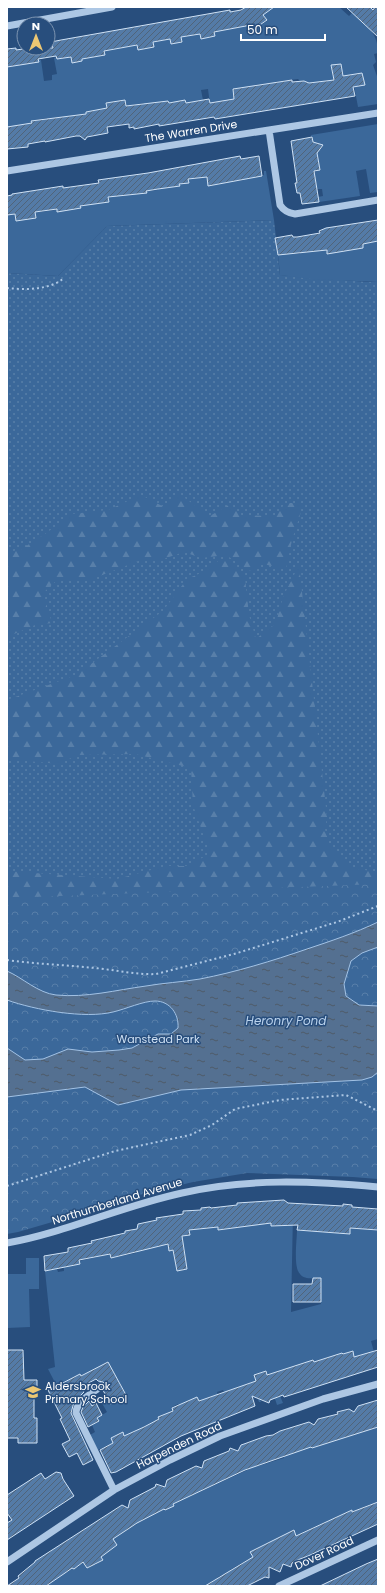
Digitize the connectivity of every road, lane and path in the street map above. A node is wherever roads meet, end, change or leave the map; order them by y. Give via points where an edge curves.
1 (112, 7) edge
2 (7, 26) edge
3 (378, 113) edge
4 (269, 130) junction
5 (7, 171) edge
6 (378, 200) edge
7 (64, 278) dead end
8 (7, 288) edge
9 (378, 906) edge
10 (7, 960) edge
11 (378, 1111) edge
12 (7, 1186) edge
13 (378, 1187) edge
14 (7, 1242) edge
15 (378, 1384) edge
16 (101, 1386) dead end
17 (114, 1490) junction
18 (378, 1540) edge
19 (8, 1560) edge
20 (279, 1586) edge

1 - 2 street
3 - 4 street, The Warren Drive
4 - 5 street, The Warren Drive
4 - 6 street via 280,205 283,210 296,214
7 - 8 path via 50,286
9 - 10 path via 337,922 234,954 156,974 144,975
11 - 12 path via 346,1095 258,1104 235,1109 212,1125 190,1135 115,1151
13 - 14 street, Northumberland Avenue via 281,1182 221,1186 183,1192 54,1232
15 - 17 street, Harpenden Road via 323,1399 220,1436
16 - 17 street via 79,1403 76,1413
17 - 19 street, Harpenden Road
18 - 20 street, Dover Road

